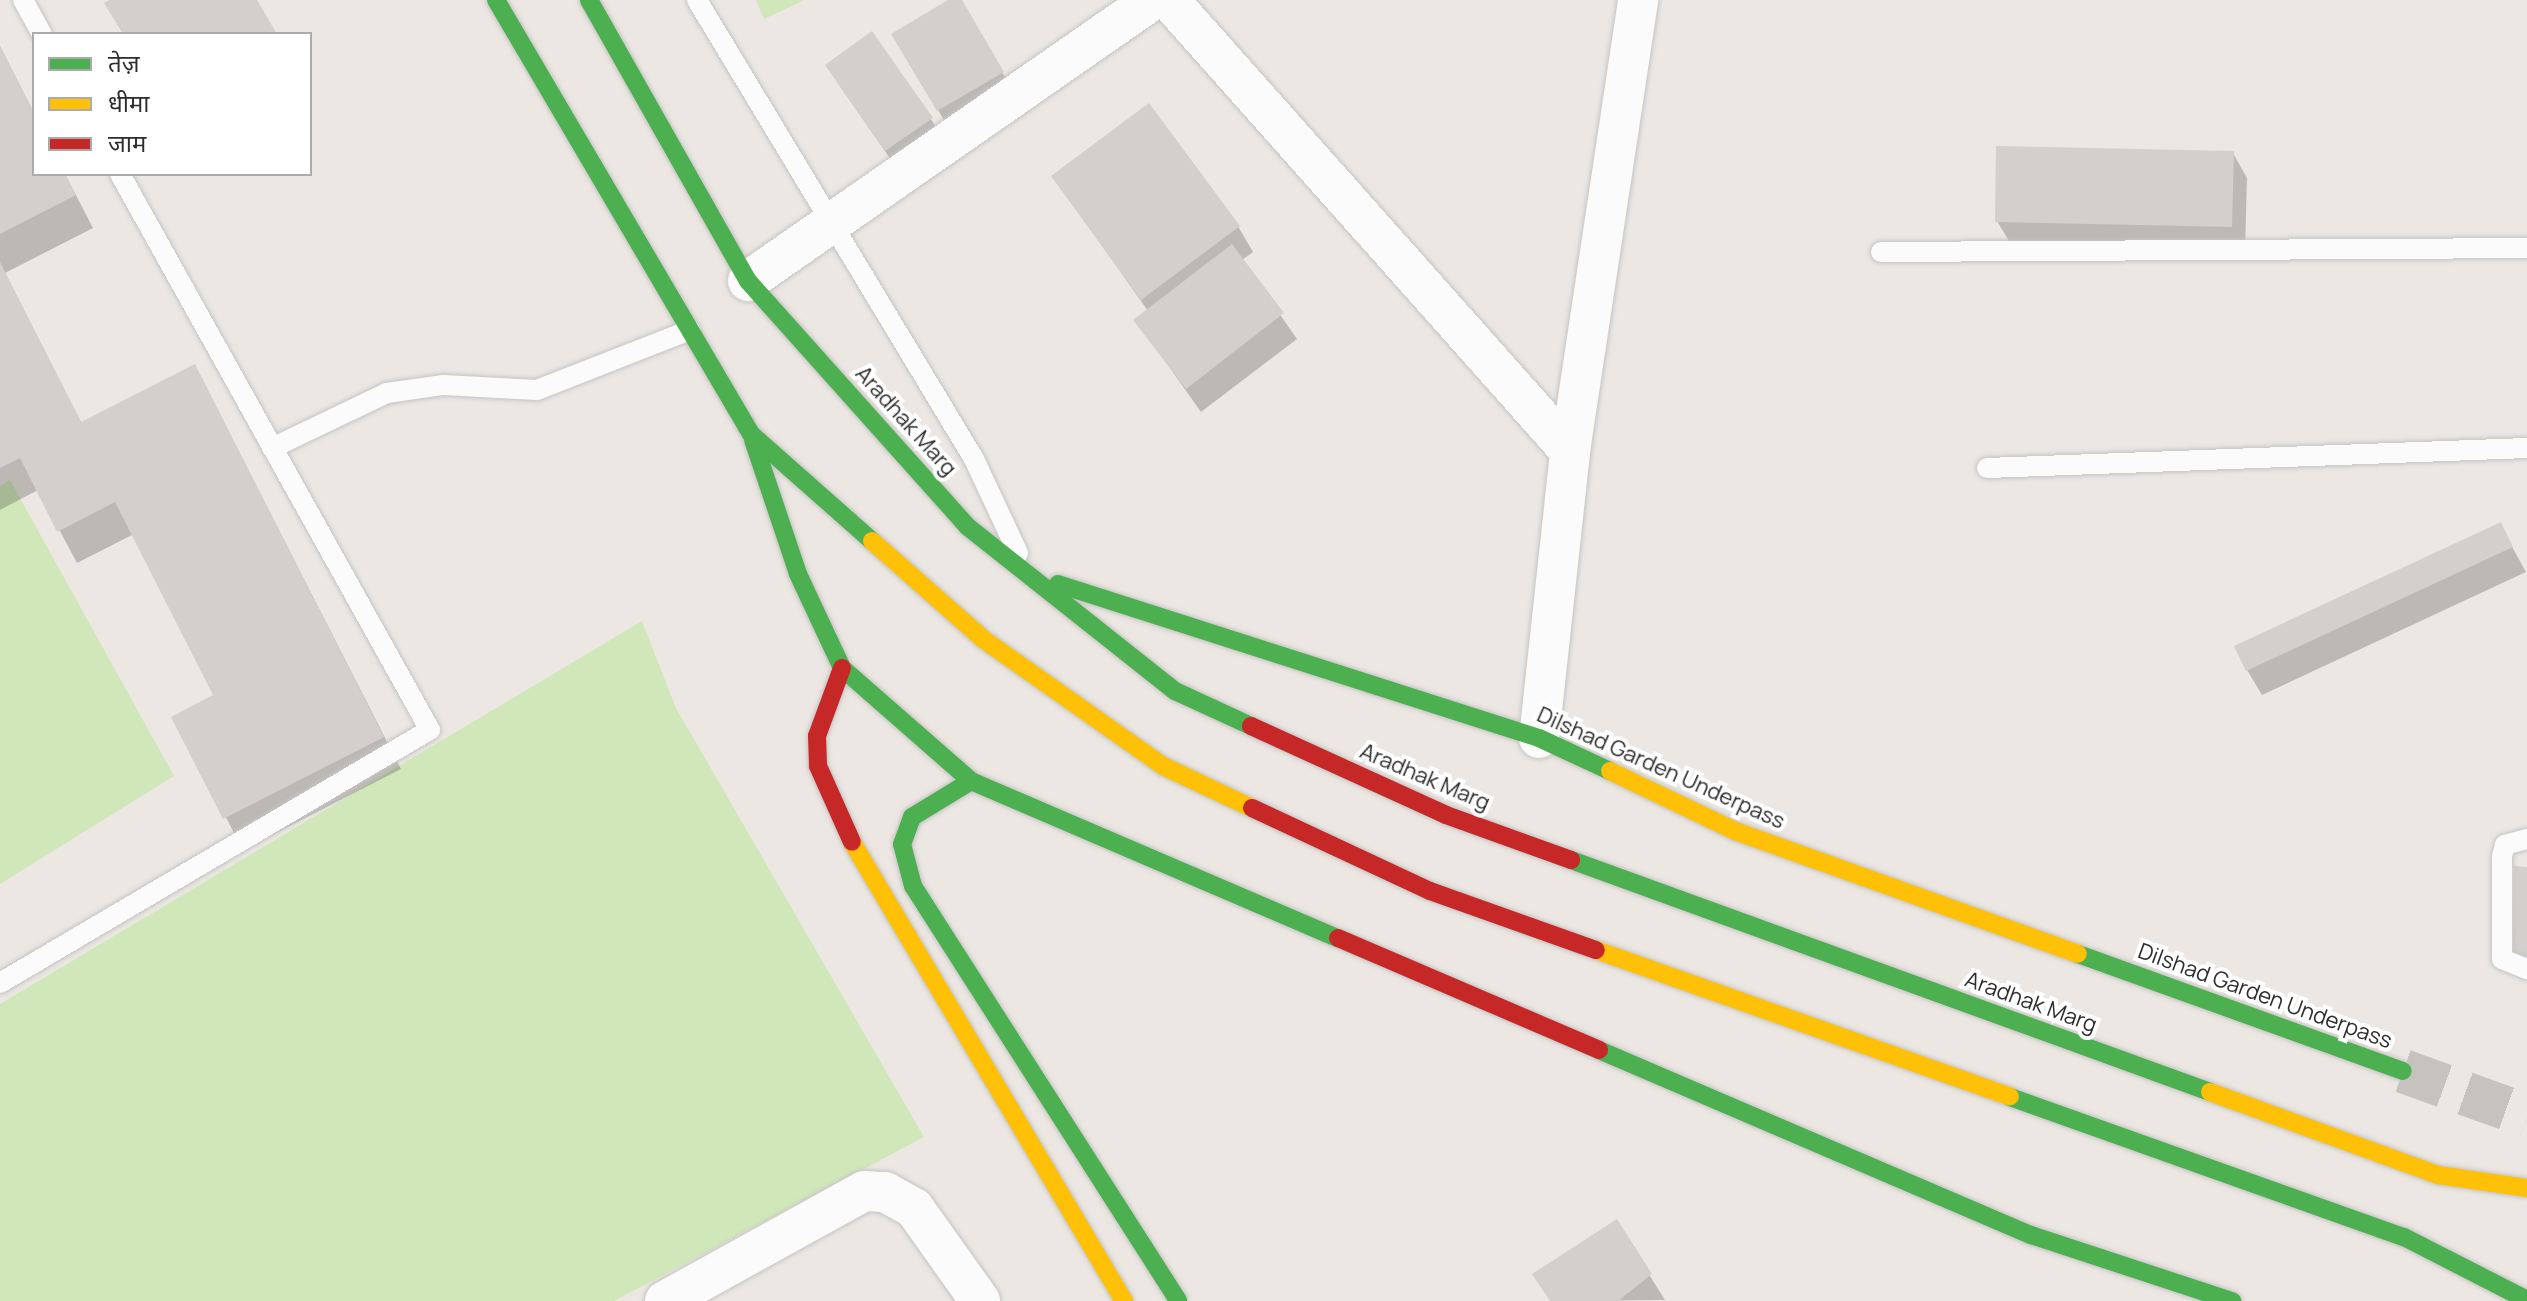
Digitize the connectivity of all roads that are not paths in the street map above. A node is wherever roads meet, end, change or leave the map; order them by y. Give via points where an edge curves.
1 (23, 0) edge
2 (496, 0) edge
3 (589, 0) edge
4 (697, 0) edge
5 (1153, 0) edge
6 (1169, 0) edge
7 (1638, 0) edge
8 (41, 32) edge
9 (121, 176) edge
10 (829, 225) junction
11 (2527, 248) edge
12 (1881, 252) dead end
13 (748, 281) junction
14 (690, 330) junction
15 (751, 434) junction
16 (272, 448) junction
17 (2527, 448) edge
18 (1570, 451) junction
19 (1987, 468) dead end
20 (1029, 575) junction
21 (842, 668) junction
22 (1539, 738) junction
23 (971, 781) junction
24 (2527, 839) edge
25 (905, 864) junction
26 (868, 878) junction
27 (2527, 969) edge
28 (0, 983) edge
29 (2403, 1071) tunnel mouth
30 (2527, 1188) edge
31 (2527, 1300) edge
32 (665, 1301) edge
33 (980, 1301) edge
34 (1124, 1301) edge
35 (1178, 1301) edge
36 (2232, 1301) edge

1 - 8 lane
2 - 14 main road
3 - 13 main road, Aradhak Marg
4 - 10 lane
5 - 10 street
6 - 18 street
7 - 18 street
9 - 16 lane
10 - 13 street
10 - 20 lane via 974,459
11 - 12 lane
13 - 20 main road, Aradhak Marg via 968,527
14 - 15 main road
14 - 16 lane via 537,390 443,385 387,393
15 - 21 main road via 798,574
15 - 31 main road via 983,639 1163,766 1430,891 2404,1237
16 - 28 lane via 430,730
17 - 19 lane
18 - 22 street
20 - 22 main road, Dilshad Garden Underpass
20 - 30 main road, Aradhak Marg via 1175,691 1446,815 2438,1175
21 - 23 main road
21 - 26 main road via 817,736 818,766
22 - 29 main road, Dilshad Garden Underpass via 1735,831
23 - 25 main road via 912,817 902,844
23 - 36 main road via 2031,1235
24 - 27 lane via 2505,845 2502,959
25 - 26 main road
25 - 35 main road via 966,979
26 - 34 main road
32 - 33 street via 864,1191 885,1192 914,1208

